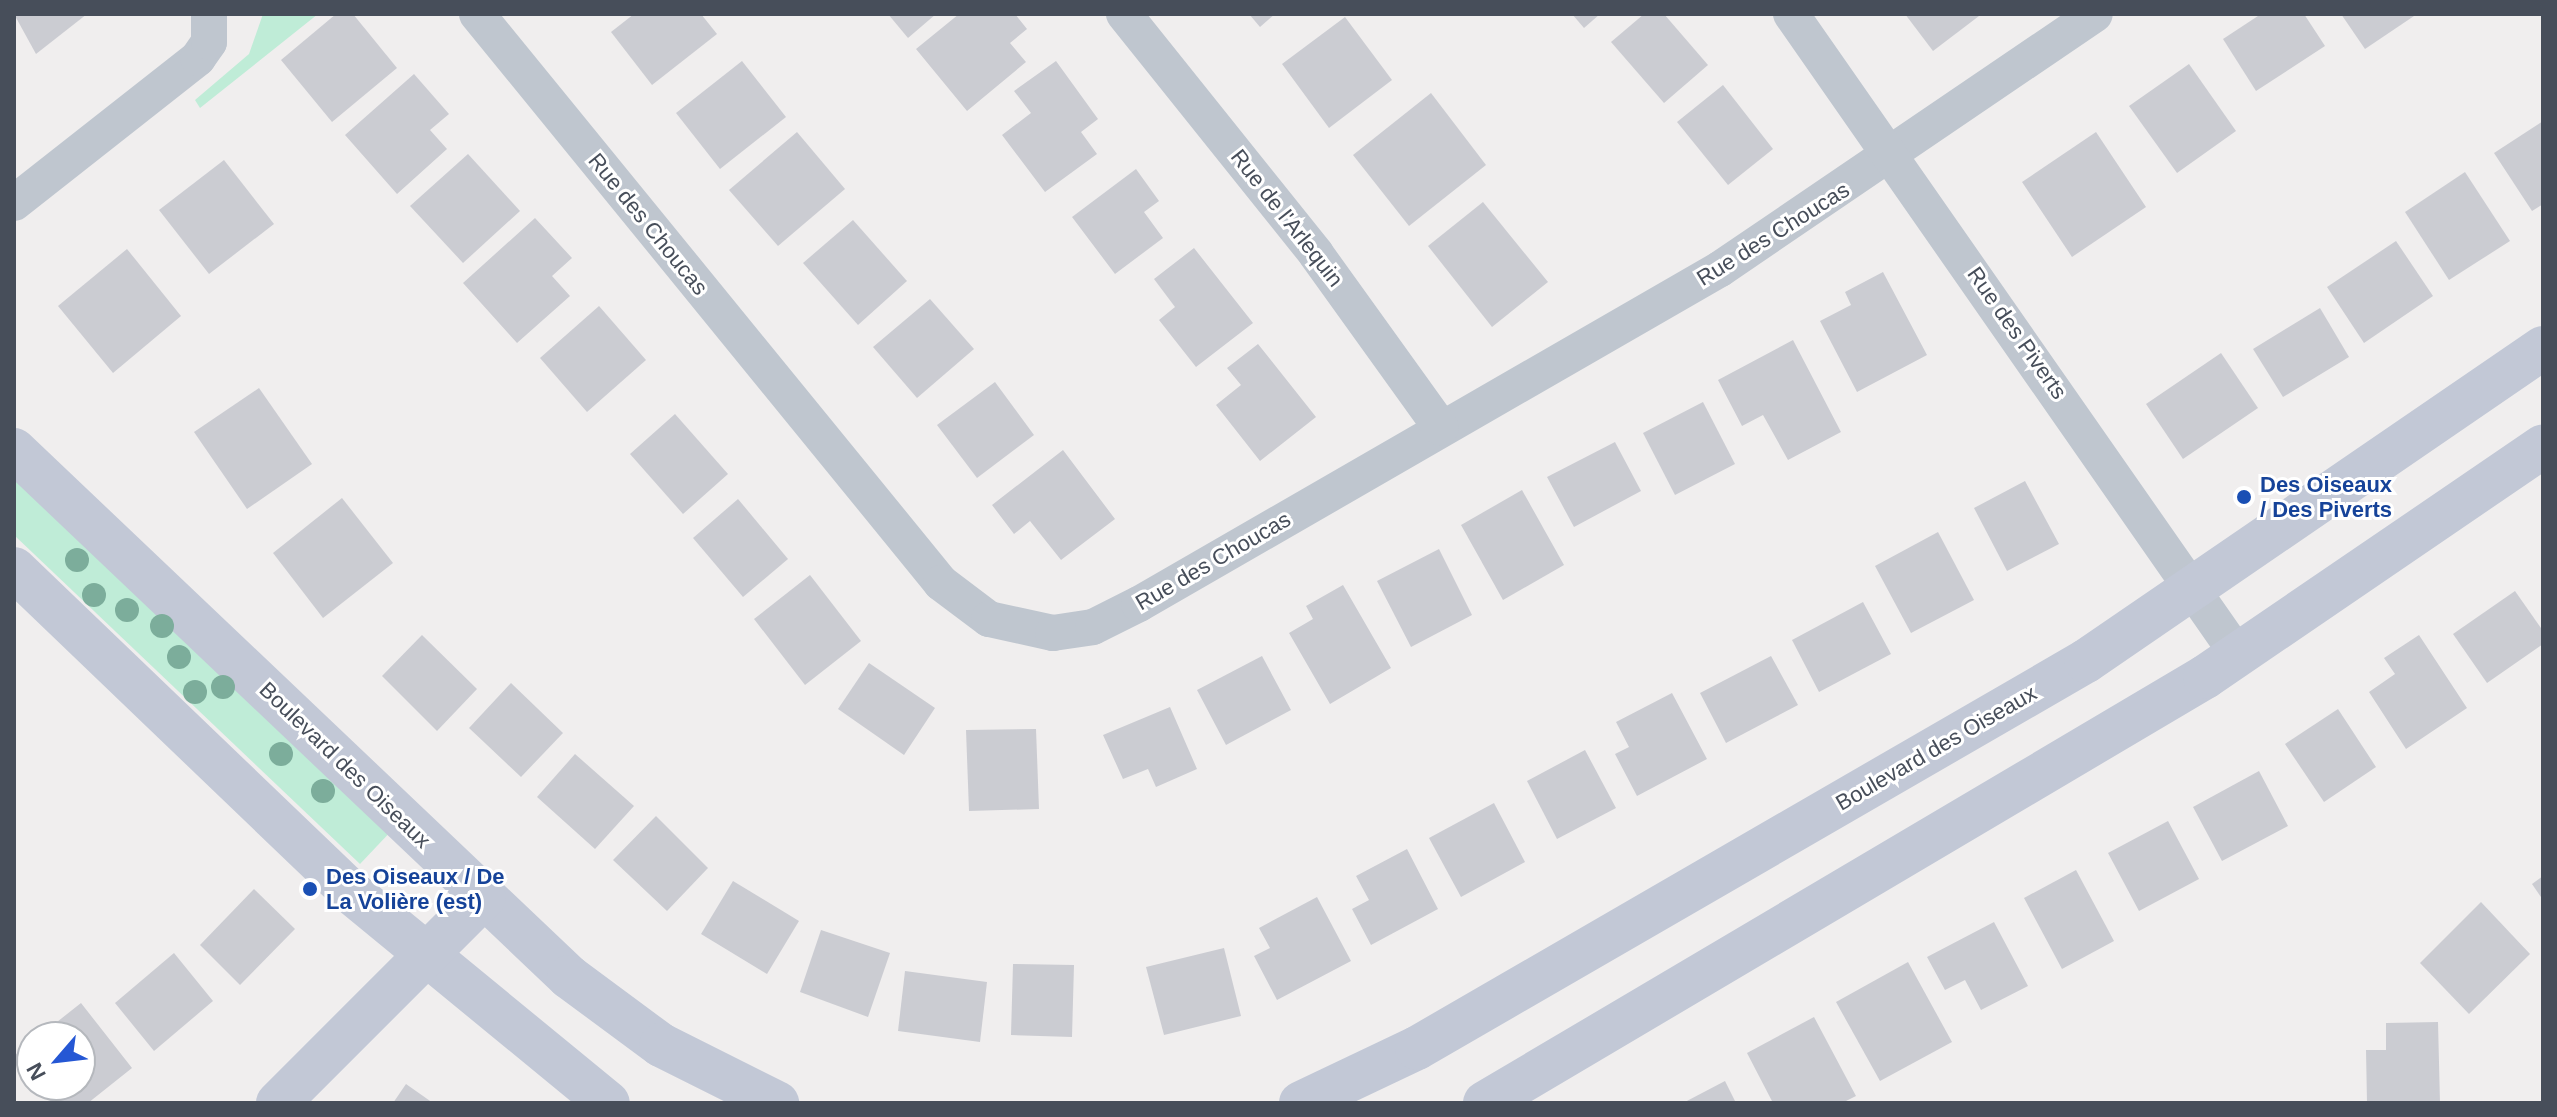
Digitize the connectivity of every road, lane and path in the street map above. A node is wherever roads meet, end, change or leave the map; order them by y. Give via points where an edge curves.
1 (209, 14) edge
2 (477, 14) edge
3 (1124, 14) edge
4 (1791, 14) edge
5 (2095, 14) edge
6 (1894, 156) junction
7 (14, 203) edge
8 (2543, 348) edge
9 (1441, 428) junction
10 (2543, 446) edge
11 (14, 450) edge
12 (14, 569) edge
13 (2195, 591) junction
14 (2238, 655) junction
15 (484, 897) junction
16 (430, 955) junction
17 (278, 1103) edge
18 (608, 1103) edge
19 (777, 1103) edge
20 (1301, 1103) edge
21 (1485, 1103) edge

1 - 7 street via 209,42 198,58
2 - 9 street, Rue des Choucas via 920,560 954,596 989,619 1033,632 1093,627
3 - 9 street, Rue de l'Arlequin via 1316,254
4 - 6 street, Rue des Piverts
5 - 6 street, Rue des Choucas
6 - 9 street, Rue des Choucas via 1746,253
6 - 13 street, Rue des Piverts
8 - 13 street, Boulevard des Oiseaux
10 - 14 street
11 - 15 street, Boulevard des Oiseaux
12 - 16 street via 352,893
13 - 14 street, Rue des Piverts
13 - 20 street, Boulevard des Oiseaux via 1417,1048
14 - 21 street
15 - 16 street
15 - 19 street, Boulevard des Oiseaux via 626,1021 693,1064
16 - 17 street
16 - 18 street

